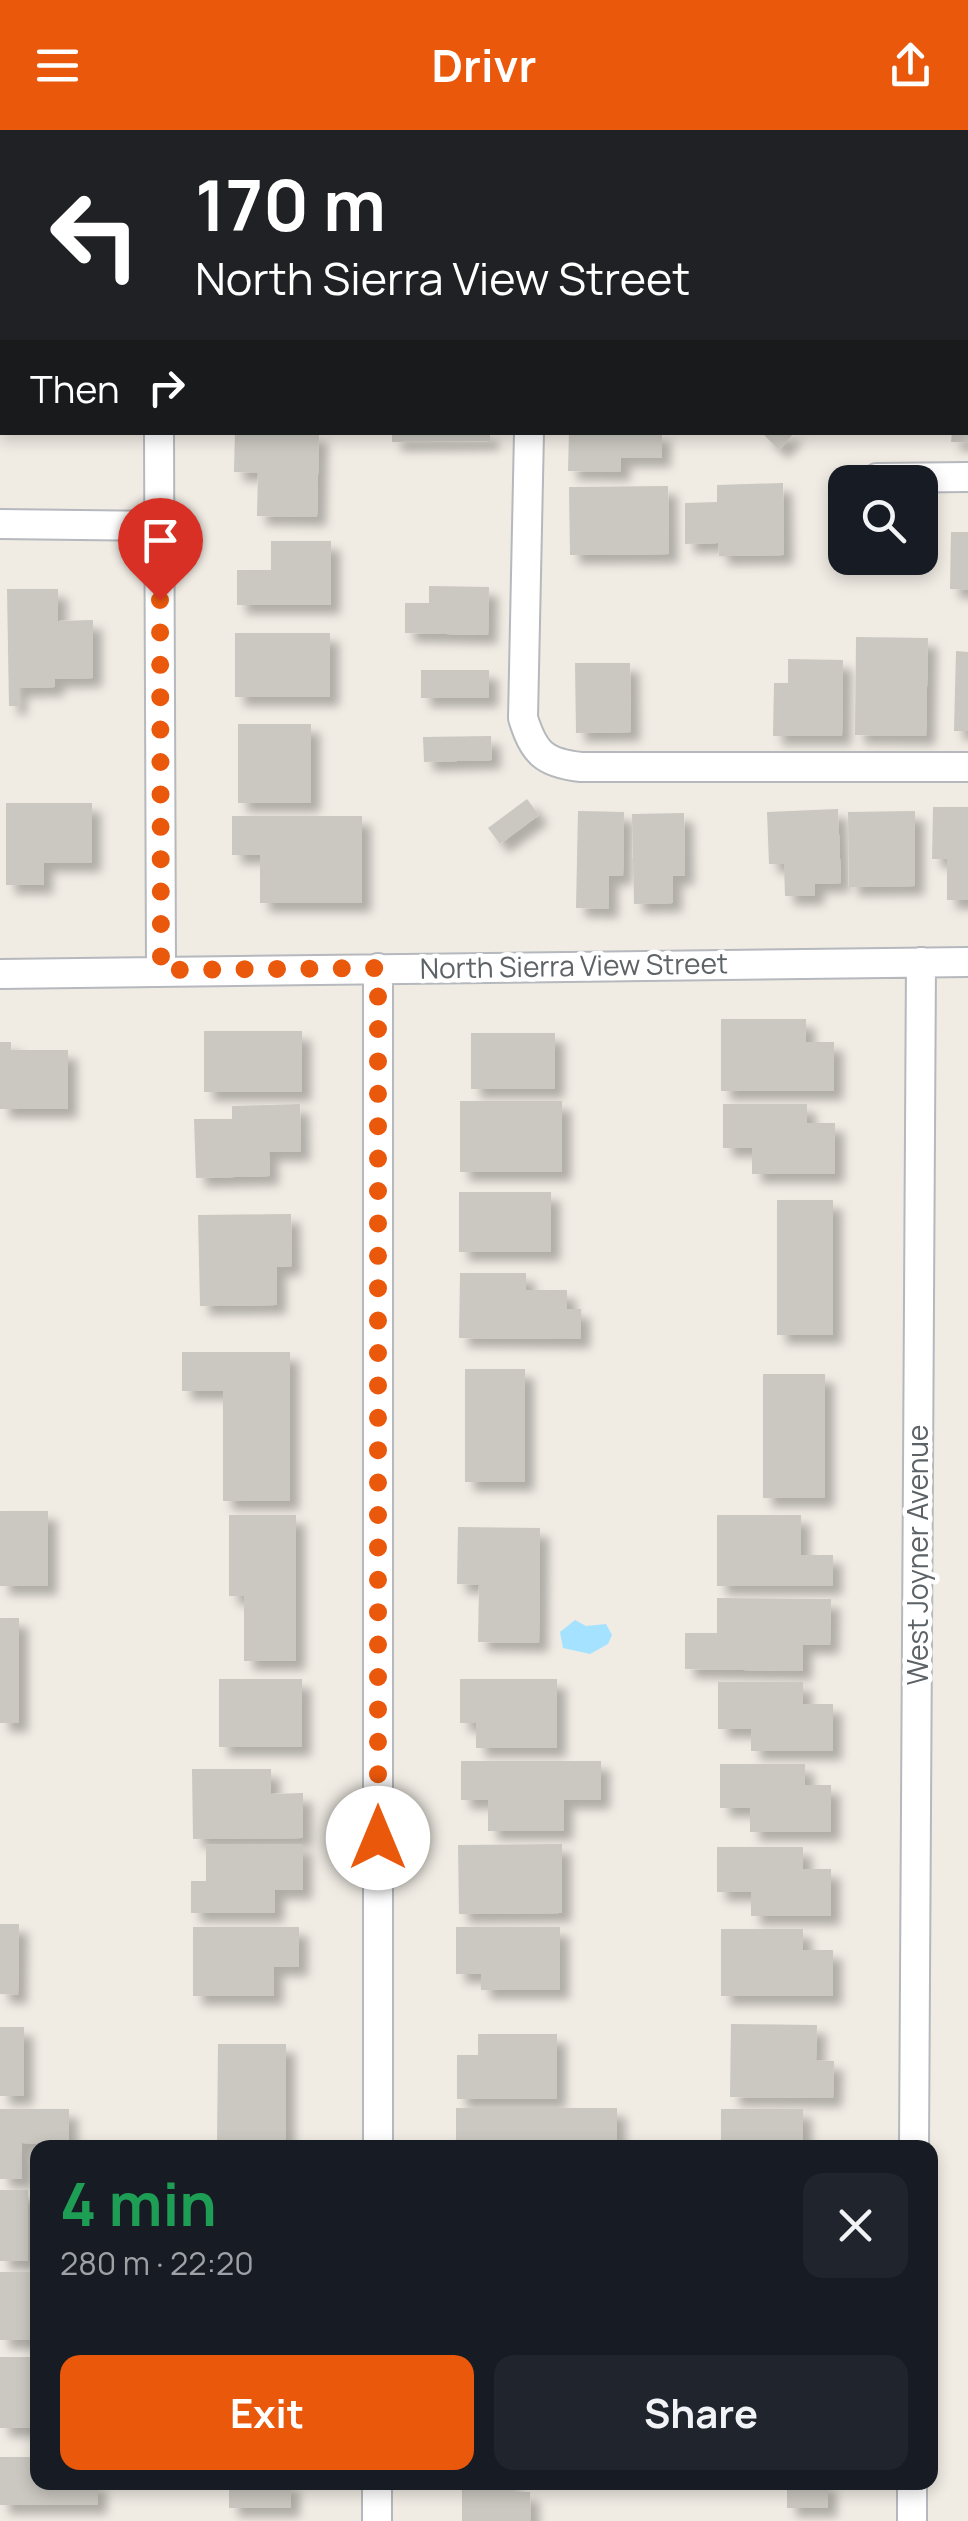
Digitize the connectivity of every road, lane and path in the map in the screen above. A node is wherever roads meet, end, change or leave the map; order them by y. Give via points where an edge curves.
1 (160, 435) edge
2 (529, 435) edge
3 (938, 477) edge
4 (968, 477) edge
5 (0, 524) edge
6 (160, 526) junction
7 (968, 767) edge
8 (921, 962) junction
9 (968, 962) edge
10 (378, 968) junction
11 (161, 970) junction
12 (0, 974) edge
13 (378, 2140) edge
14 (914, 2140) edge
15 (378, 2490) edge
16 (912, 2490) edge
17 (378, 2521) edge
18 (912, 2521) edge

1 - 6 street
2 - 7 street via 523,718 530,740 553,764
3 - 4 street
5 - 6 street
6 - 11 street
8 - 9 street, North Sierra View Street
8 - 10 street, North Sierra View Street
8 - 14 street, West Joyner Avenue
10 - 11 street, North Sierra View Street
10 - 13 street
11 - 12 street, North Sierra View Street
15 - 17 street
16 - 18 street

